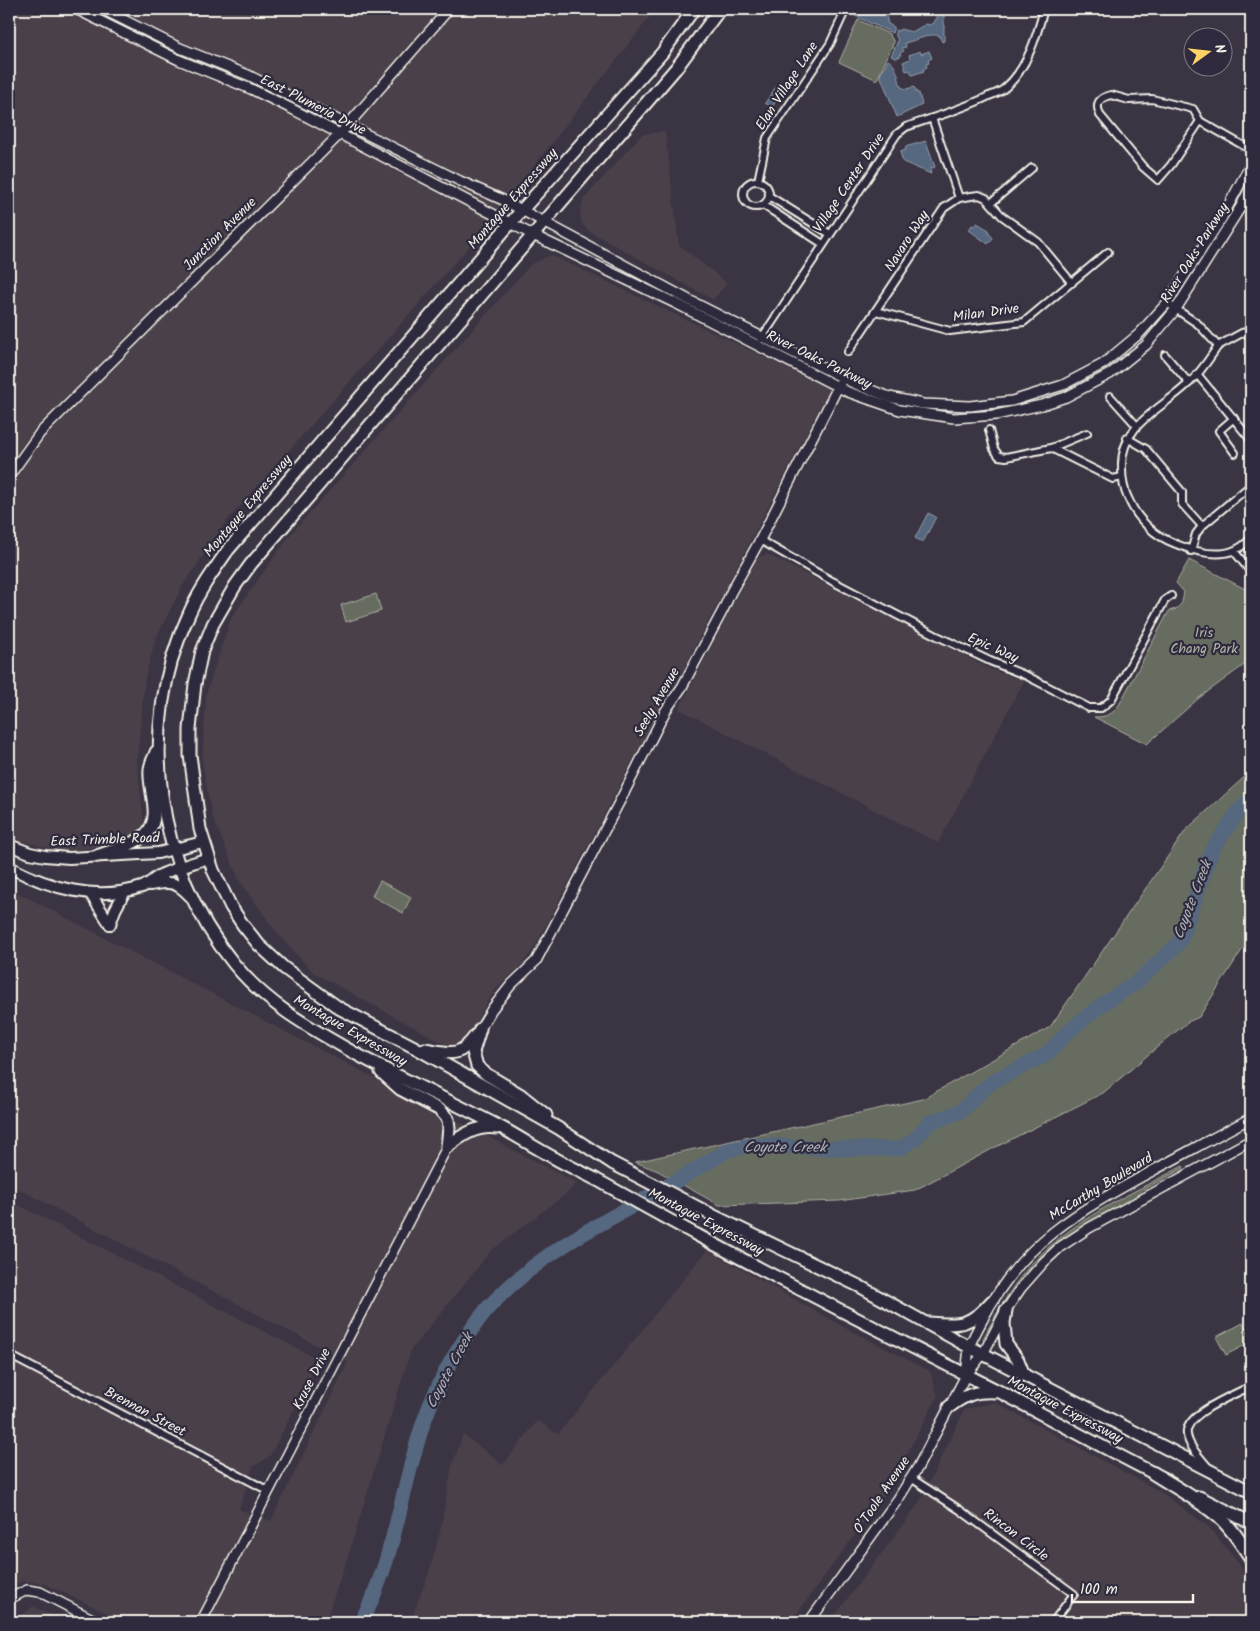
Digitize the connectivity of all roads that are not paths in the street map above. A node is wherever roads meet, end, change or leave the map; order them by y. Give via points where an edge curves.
1 (76, 9) edge
2 (102, 9) edge
3 (449, 9) edge
4 (694, 9) edge
5 (720, 9) edge
6 (846, 9) edge
7 (1044, 9) edge
8 (88, 11) edge
9 (216, 62) junction
10 (211, 73) junction
11 (932, 118) junction
12 (1200, 121) junction
13 (349, 124) junction
14 (340, 134) junction
15 (1251, 150) edge
16 (1251, 164) edge
17 (1032, 168) dead end
18 (758, 181) junction
19 (1251, 186) edge
20 (769, 196) junction
21 (959, 198) junction
22 (991, 203) junction
23 (763, 205) junction
24 (522, 210) junction
25 (512, 223) junction
26 (544, 223) junction
27 (830, 234) junction
28 (533, 235) junction
29 (823, 244) junction
30 (1108, 252) dead end
31 (632, 282) junction
32 (1072, 283) junction
33 (691, 302) junction
34 (1167, 303) junction
35 (1176, 309) junction
36 (876, 310) junction
37 (1251, 331) edge
38 (759, 341) junction
39 (1218, 346) junction
40 (848, 352) dead end
41 (1165, 356) dead end
42 (1197, 374) junction
43 (841, 383) junction
44 (1189, 383) junction
45 (1110, 396) dead end
46 (1234, 418) junction
47 (1137, 426) junction
48 (990, 430) dead end
49 (1087, 433) dead end
50 (1127, 438) junction
51 (1251, 440) edge
52 (1052, 448) junction
53 (1235, 453) dead end
54 (9, 476) edge
55 (1122, 477) junction
56 (1251, 486) edge
57 (1202, 526) junction
58 (760, 540) junction
59 (1251, 540) edge
60 (1234, 550) junction
61 (1192, 551) junction
62 (1251, 572) edge
63 (1171, 596) dead end
64 (158, 748) junction
65 (203, 842) junction
66 (9, 845) edge
67 (174, 850) junction
68 (98, 856) junction
69 (208, 858) junction
70 (9, 867) edge
71 (179, 868) junction
72 (144, 886) junction
73 (125, 891) junction
74 (90, 893) junction
75 (192, 898) junction
76 (480, 1029) junction
77 (416, 1048) junction
78 (370, 1062) junction
79 (1251, 1118) edge
80 (558, 1128) junction
81 (504, 1130) junction
82 (1251, 1140) edge
83 (447, 1147) junction
84 (992, 1301) junction
85 (1006, 1310) junction
86 (925, 1323) junction
87 (970, 1346) junction
88 (984, 1354) junction
89 (9, 1355) edge
90 (966, 1375) junction
91 (1024, 1375) junction
92 (1251, 1386) edge
93 (1002, 1393) junction
94 (949, 1408) junction
95 (1212, 1472) junction
96 (1153, 1473) junction
97 (912, 1478) junction
98 (270, 1491) junction
99 (1251, 1492) edge
100 (1251, 1523) edge
101 (1251, 1558) edge
102 (9, 1599) edge
103 (98, 1622) edge
104 (201, 1622) edge
105 (809, 1622) edge
106 (1053, 1622) edge

1 - 8 street, East Plumeria Drive
2 - 9 street, East Plumeria Drive
3 - 13 street, Junction Avenue
4 - 24 highway, Montague Expressway via 662,53
5 - 26 highway, Montague Expressway via 677,67
6 - 18 street, Elan Village Lane via 830,44 767,138
7 - 11 street, Village Center Drive via 1027,57 1017,76 1005,89
8 - 10 street, East Plumeria Drive via 179,60
9 - 10 street
9 - 13 street, East Plumeria Drive
10 - 14 street, East Plumeria Drive via 251,89
11 - 21 street
11 - 27 street, Village Center Drive via 906,127 897,134
12 - 12 street via 1193,109 1152,99 1129,100 1111,95 1102,97 1098,102 1100,115 1143,167 1158,180
12 - 15 street
13 - 14 street, Junction Avenue
13 - 24 street, East Plumeria Drive
14 - 25 street, East Plumeria Drive
14 - 54 street, Junction Avenue via 70,401 40,433
16 - 34 street, River Oaks Parkway via 1221,219
17 - 22 street
18 - 20 street via 767,186
18 - 23 street via 748,184 743,194 749,204
19 - 35 street, River Oaks Parkway
20 - 23 street
20 - 27 street
21 - 22 street via 979,195
21 - 36 street, Navaro Way via 944,208
22 - 32 street via 1013,225 1038,242
23 - 29 street
24 - 25 highway, Montague Expressway
24 - 26 street, East Plumeria Drive
25 - 28 street, East Plumeria Drive
25 - 64 highway, Montague Expressway via 228,550 210,575 178,640 164,690
26 - 28 highway, Montague Expressway
26 - 33 street, River Oaks Parkway
27 - 29 street, Village Center Drive
28 - 31 street
28 - 65 highway, Montague Expressway via 251,564 213,624 200,660 190,729 193,787
29 - 38 street, Village Center Drive
30 - 32 street, Milan Drive
31 - 33 street via 645,283 679,300
31 - 38 street
32 - 36 street, Milan Drive via 1024,322 950,331
33 - 38 street, River Oaks Parkway
34 - 35 street
34 - 43 street, River Oaks Parkway via 1139,334 1103,364 1063,385 1012,401 970,406 923,404
35 - 39 street via 1198,324
35 - 43 street, River Oaks Parkway via 1146,344 1110,374 1066,397 1023,410 977,417 933,416 885,406 848,392
36 - 40 street, Navaro Way
37 - 39 street
38 - 43 street, River Oaks Parkway
39 - 42 street
41 - 44 street
42 - 44 street
42 - 46 street
43 - 58 street, Seely Avenue
44 - 47 street
45 - 47 street
46 - 51 street
46 - 53 street via 1218,431
47 - 50 street
48 - 52 street via 999,456
49 - 52 street
50 - 55 street via 1121,459
50 - 57 street via 1146,448 1182,492 1182,504
52 - 55 street via 1112,479
55 - 61 street via 1123,487 1137,516 1166,541
56 - 57 street
57 - 61 street via 1196,534
58 - 63 street, Epic Way via 935,635 1089,708 1101,708 1111,700 1164,600
58 - 76 street, Seely Avenue via 682,687 666,710 536,961 511,985
59 - 60 street
60 - 61 street via 1214,553
60 - 62 street
64 - 67 highway, Montague Expressway via 159,773
64 - 68 highway via 150,770 154,819 149,830 130,844
65 - 67 main road, East Trimble Road
65 - 69 highway, Montague Expressway
66 - 68 main road, East Trimble Road via 45,856
67 - 68 main road, East Trimble Road
67 - 71 highway, Montague Expressway
69 - 71 main road
69 - 77 highway, Montague Expressway via 231,908 259,945 284,968 339,1008
70 - 74 main road via 61,889
71 - 72 main road
71 - 75 highway, Montague Expressway
72 - 73 main road
72 - 75 main road via 170,882 180,886
73 - 74 main road
73 - 74 main road via 110,924
75 - 78 highway, Montague Expressway via 221,947 256,989 299,1022
76 - 77 highway via 458,1052 449,1054
76 - 80 highway via 473,1052 477,1066 542,1111
77 - 80 highway, Montague Expressway
78 - 81 highway, Montague Expressway
78 - 83 highway via 400,1089 440,1110 448,1119
79 - 84 street, McCarthy Boulevard via 1076,1214 1032,1250
80 - 86 highway, Montague Expressway via 619,1166 859,1286
81 - 83 highway via 478,1128
81 - 90 highway, Montague Expressway
82 - 85 street, McCarthy Boulevard via 1085,1230 1060,1247 1021,1288
83 - 98 street, Kruse Drive
84 - 86 highway via 980,1315 964,1323
84 - 87 street, McCarthy Boulevard
85 - 88 street, McCarthy Boulevard
85 - 91 highway via 1006,1344
86 - 87 highway, Montague Expressway
87 - 88 highway, Montague Expressway
87 - 90 street, McCarthy Boulevard
88 - 90 street, McCarthy Boulevard
88 - 91 highway, Montague Expressway
89 - 98 street, Brennan Street
90 - 93 highway, Montague Expressway
90 - 94 street, O’Toole Avenue
91 - 95 highway, Montague Expressway
92 - 95 street via 1199,1413 1190,1422 1186,1433 1190,1444
93 - 94 highway via 982,1391 964,1396
93 - 96 highway, Montague Expressway
94 - 97 street, O’Toole Avenue
95 - 99 highway, Montague Expressway
96 - 100 highway, Montague Expressway
96 - 101 highway via 1219,1517
97 - 105 street, O’Toole Avenue
97 - 106 street, Rincon Circle via 1074,1594
98 - 104 street, Kruse Drive
102 - 103 street via 27,1590 40,1592

